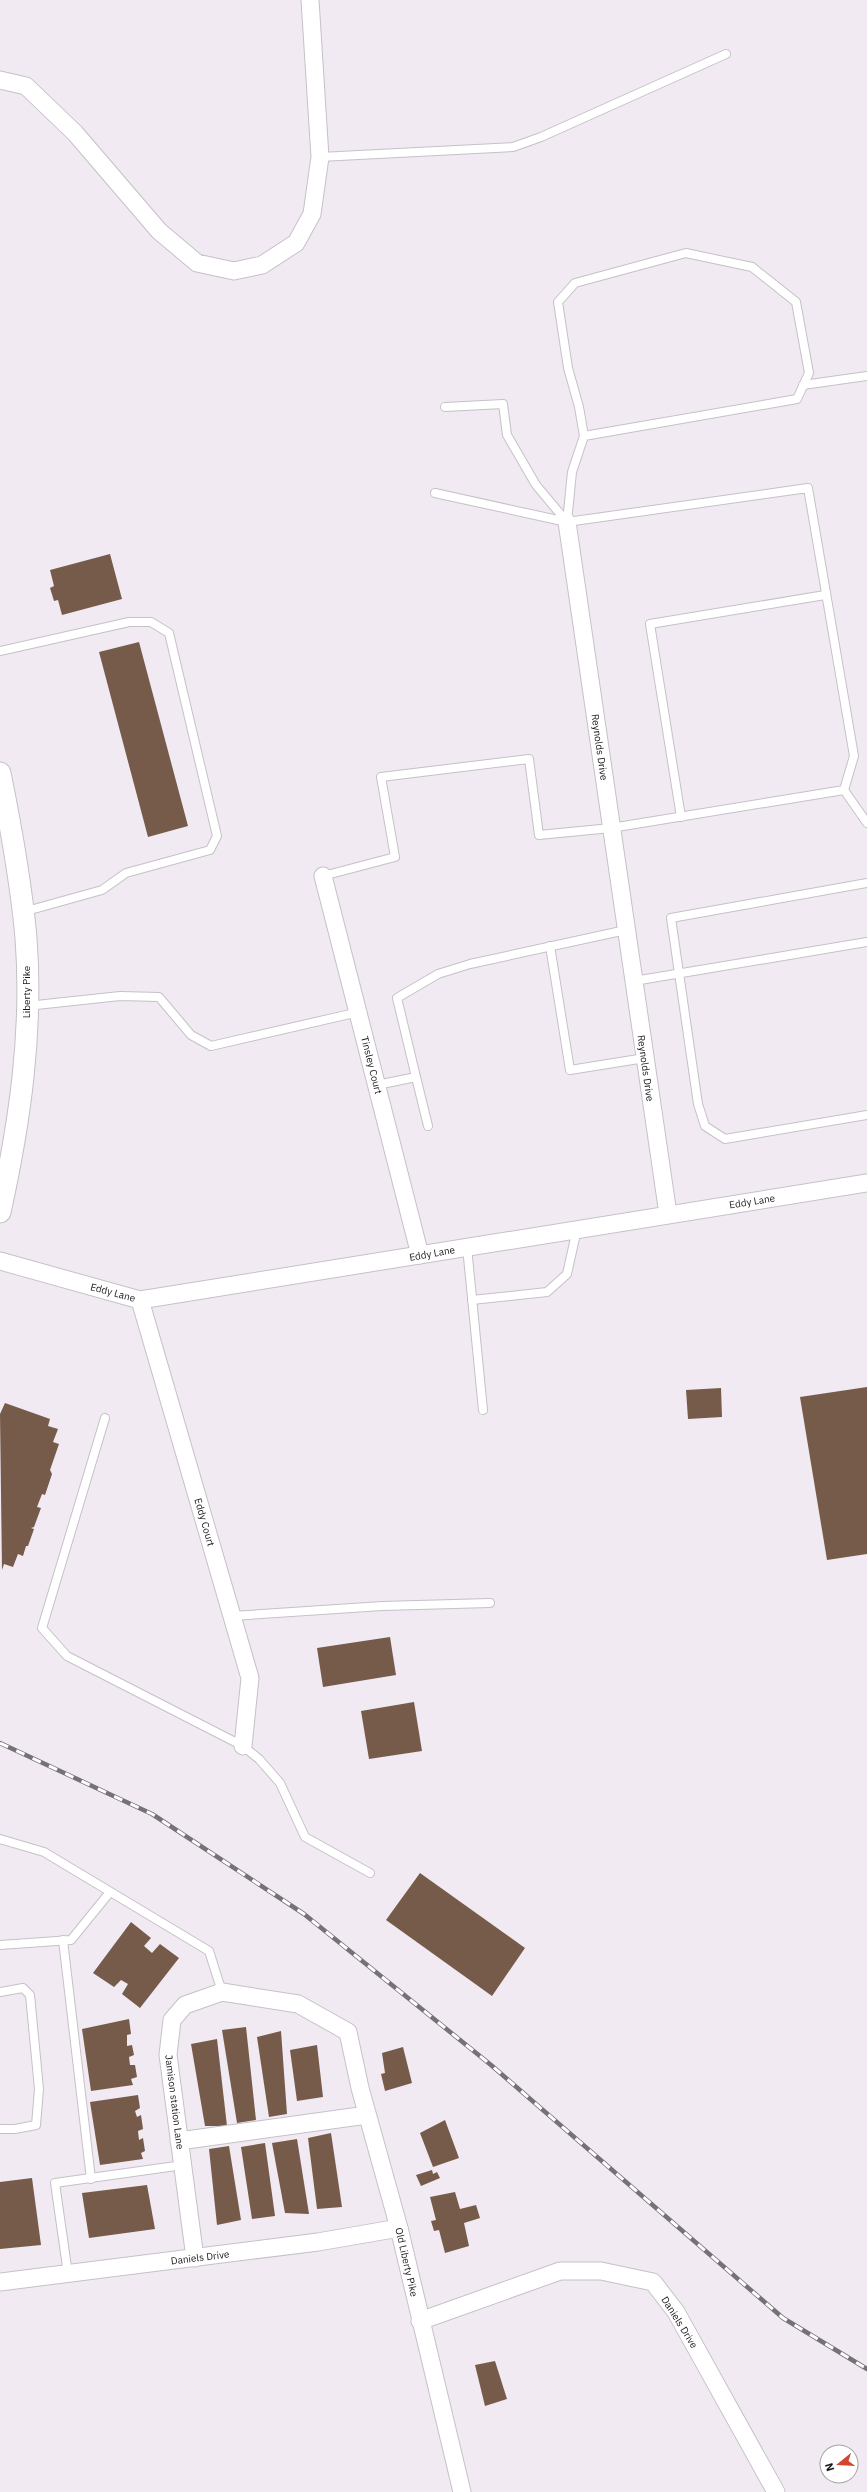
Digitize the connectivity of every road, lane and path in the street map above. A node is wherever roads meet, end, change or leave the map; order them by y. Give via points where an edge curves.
1 (310, 0) edge
2 (726, 54) dead end
3 (0, 80) edge
4 (320, 157) junction
5 (867, 376) edge
6 (803, 384) junction
7 (445, 407) dead end
8 (584, 436) junction
9 (435, 493) dead end
10 (567, 522) junction
11 (825, 595) junction
12 (0, 651) edge
13 (0, 773) edge
14 (844, 790) junction
15 (681, 817) junction
16 (867, 823) edge
17 (611, 828) junction
18 (323, 876) joint
19 (867, 883) edge
20 (23, 912) junction
21 (626, 930) junction
22 (867, 942) edge
23 (550, 946) junction
24 (679, 974) junction
25 (634, 981) junction
26 (27, 1007) junction
27 (359, 1012) junction
28 (645, 1058) junction
29 (416, 1077) junction
30 (377, 1085) junction
31 (867, 1115) edge
32 (428, 1126) dead end
33 (867, 1183) edge
34 (0, 1212) edge
35 (668, 1214) junction
36 (577, 1229) junction
37 (467, 1247) junction
38 (420, 1255) junction
39 (0, 1261) edge
40 (140, 1300) junction
41 (472, 1300) junction
42 (483, 1410) dead end
43 (105, 1418) dead end
44 (490, 1603) dead end
45 (232, 1616) junction
46 (244, 1746) junction
47 (0, 1839) edge
48 (370, 1873) dead end
49 (110, 1892) junction
50 (63, 1940) junction
51 (0, 1946) edge
52 (0, 1992) edge
53 (222, 1992) junction
54 (348, 2032) joint
55 (367, 2115) junction
56 (0, 2129) edge
57 (179, 2141) junction
58 (183, 2165) junction
59 (90, 2178) junction
60 (399, 2228) junction
61 (195, 2258) junction
62 (68, 2274) junction
63 (0, 2282) edge
64 (420, 2321) junction
65 (462, 2492) edge
66 (776, 2492) edge

1 - 4 street
2 - 4 lane via 542,137 513,146
3 - 4 street via 26,86 75,133 159,231 197,263 234,271 262,265 296,243 312,214
5 - 6 lane
6 - 8 lane via 797,398
6 - 8 lane via 809,373 796,302 752,267 686,253 576,283 558,302 568,368
7 - 10 lane via 503,404 506,435 536,485
8 - 10 lane via 572,472
9 - 10 lane
10 - 11 lane via 808,488
10 - 17 street, Reynolds Drive
11 - 14 lane via 854,756
11 - 15 lane via 650,624
12 - 20 lane via 129,622 151,622 169,633 217,836 210,850 126,873 102,890
13 - 20 street, Liberty Pike via 16,855
14 - 15 lane
14 - 16 lane
15 - 17 lane
17 - 18 lane via 539,835 529,759 381,777 395,857
17 - 21 street, Reynolds Drive
18 - 27 street, Tinsley Court
19 - 24 lane via 671,918
20 - 26 street, Liberty Pike
21 - 23 lane
21 - 25 street, Reynolds Drive
22 - 24 lane
23 - 28 lane via 570,1070
23 - 29 lane via 438,974 397,998
24 - 25 lane
24 - 31 lane via 698,1104 705,1126 725,1139
25 - 28 street, Reynolds Drive
26 - 27 lane via 120,996 160,997 192,1035 211,1046
26 - 34 street, Liberty Pike via 22,1092 14,1150
27 - 30 street, Tinsley Court
28 - 35 street, Reynolds Drive
29 - 30 lane
29 - 32 lane
30 - 38 street, Tinsley Court
33 - 35 street, Eddy Lane
35 - 36 street, Eddy Lane
36 - 37 street, Eddy Lane
36 - 41 lane via 567,1274 547,1292
37 - 38 street, Eddy Lane
37 - 41 lane
38 - 40 street, Eddy Lane
39 - 40 street, Eddy Lane
40 - 45 street, Eddy Court
41 - 42 lane
43 - 46 lane via 42,1628 67,1656
44 - 45 lane via 382,1606
45 - 46 street, Eddy Court via 250,1678
46 - 48 lane via 280,1783 305,1837
47 - 49 lane via 44,1852
49 - 50 lane via 71,1940
49 - 53 lane via 209,1951
50 - 51 lane
50 - 59 lane
52 - 56 lane via 23,1988 30,1995 39,2089 36,2125
53 - 54 street, Jamison station Lane via 298,2004
53 - 57 street, Jamison station Lane via 185,2005 172,2020 168,2055
54 - 55 street, Old Liberty Pike
55 - 57 street
55 - 60 street, Old Liberty Pike
57 - 58 street, Jamison station Lane
58 - 59 lane
58 - 61 street, Jamison station Lane
59 - 62 lane via 55,2183
60 - 61 street, Daniels Drive via 318,2242
60 - 64 street, Old Liberty Pike
61 - 62 street, Daniels Drive
62 - 63 street, Daniels Drive
64 - 65 street, Old Liberty Pike
64 - 66 street, Daniels Drive via 560,2271 601,2271 653,2282 676,2312

